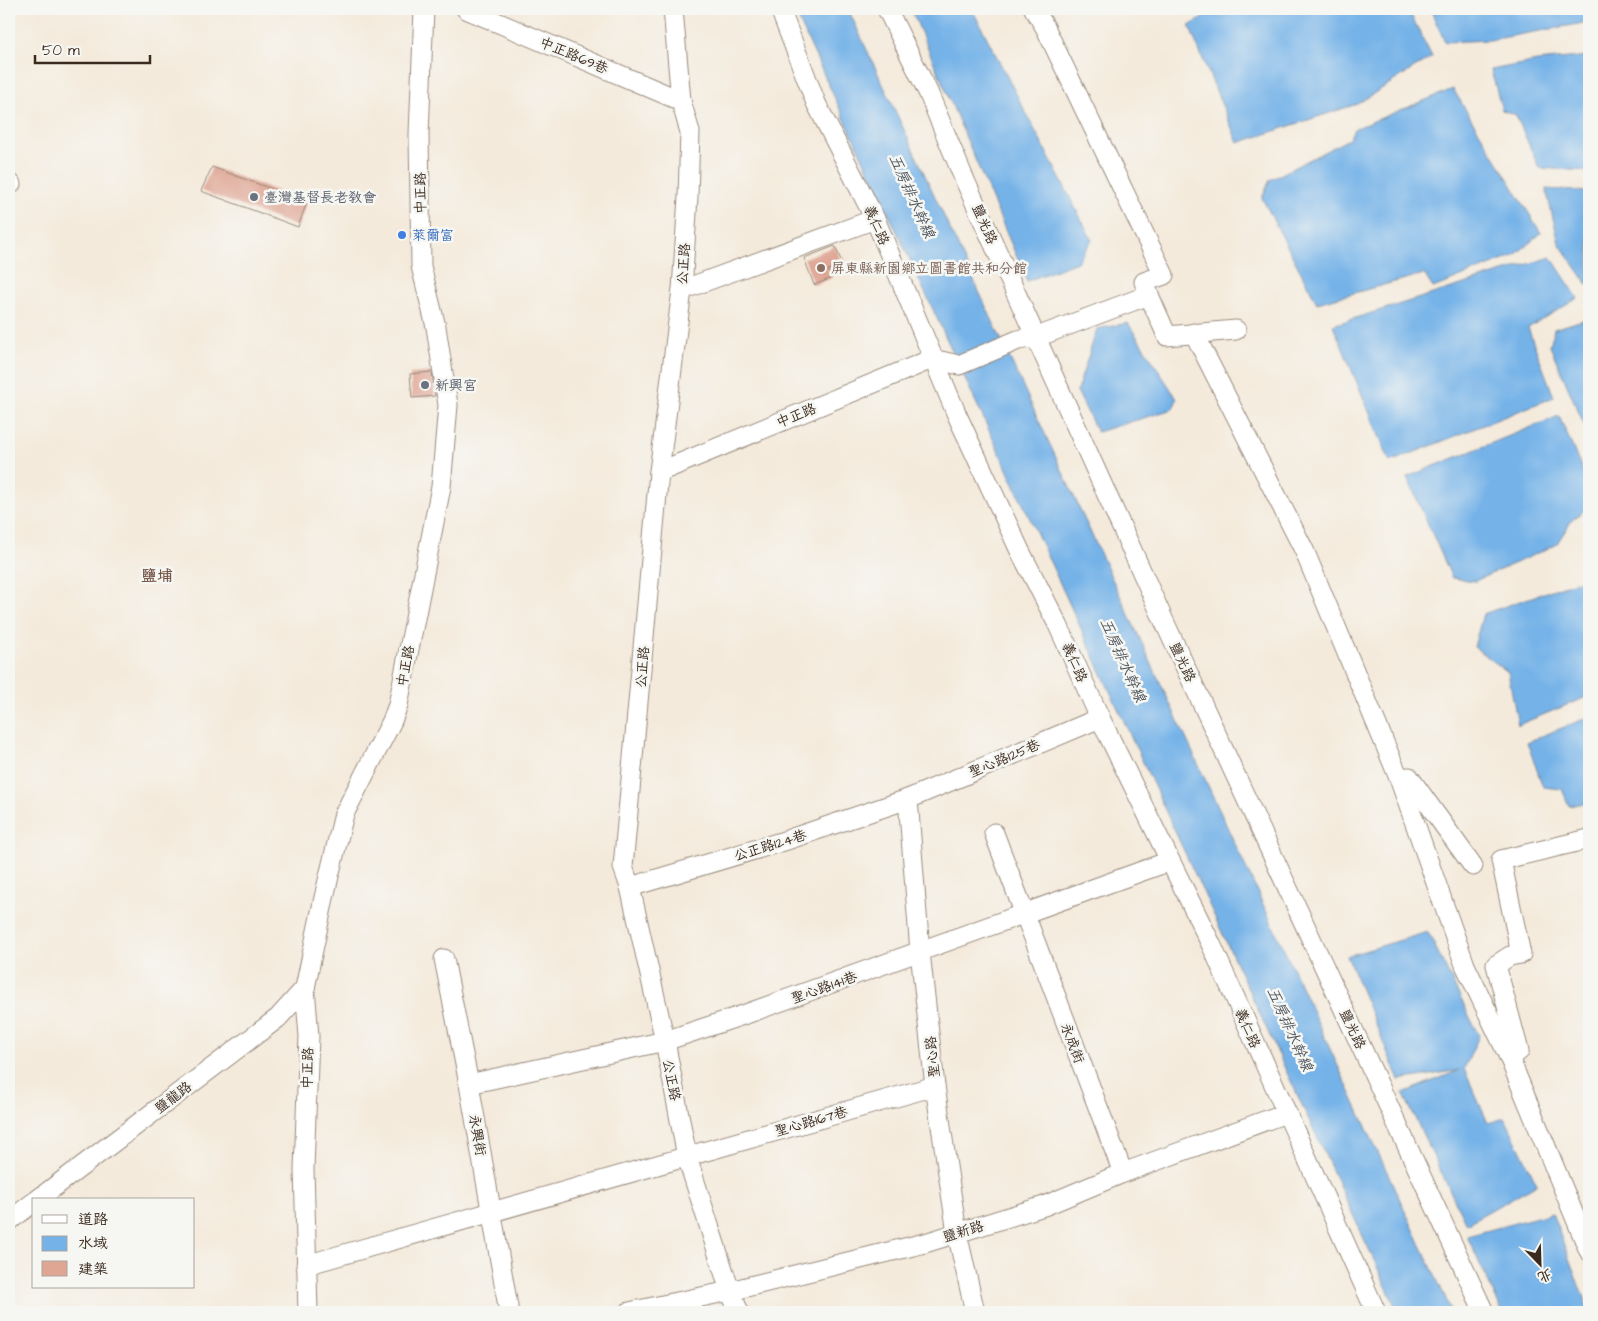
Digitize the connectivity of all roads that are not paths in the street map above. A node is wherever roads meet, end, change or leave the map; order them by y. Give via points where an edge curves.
1 (424, 9) edge
2 (466, 9) edge
3 (673, 9) edge
4 (780, 9) edge
5 (887, 9) edge
6 (1034, 9) edge
7 (681, 101) junction
8 (875, 218) junction
9 (682, 290) junction
10 (1148, 295) junction
11 (1236, 330) dead end
12 (1194, 333) junction
13 (1037, 338) junction
14 (932, 359) junction
15 (659, 472) junction
16 (1100, 718) junction
17 (1399, 778) junction
18 (908, 799) junction
19 (994, 833) dead end
20 (1589, 839) edge
21 (1170, 861) junction
22 (1473, 866) dead end
23 (630, 886) junction
24 (1023, 914) junction
25 (920, 952) junction
26 (444, 959) dead end
27 (305, 988) junction
28 (664, 1041) junction
29 (1509, 1057) junction
30 (469, 1084) junction
31 (935, 1086) junction
32 (1286, 1113) junction
33 (687, 1157) junction
34 (1123, 1173) junction
35 (39, 1198) edge
36 (32, 1203) edge
37 (491, 1211) junction
38 (9, 1221) edge
39 (957, 1233) junction
40 (1589, 1251) edge
41 (306, 1265) junction
42 (730, 1291) junction
43 (308, 1312) edge
44 (509, 1312) edge
45 (629, 1312) edge
46 (739, 1312) edge
47 (975, 1312) edge
48 (1376, 1312) edge
49 (1484, 1312) edge

1 - 27 street, 中正路 via 419,134 421,266 436,327 448,406 441,487 398,706 344,814
2 - 7 street, 中正路69巷
3 - 7 street, 公正路
4 - 8 street, 義仁路 via 816,103
5 - 13 street, 鹽光路 via 928,92
6 - 10 street via 1164,274 1144,282
7 - 9 street, 公正路 via 690,132
8 - 9 street
8 - 14 street, 義仁路
9 - 15 street, 公正路
10 - 12 street via 1167,336
10 - 13 street
11 - 12 street
12 - 17 street via 1304,550
13 - 14 street via 1018,340 959,365
13 - 49 street, 鹽光路 via 1164,621
14 - 15 street, 中正路
14 - 16 street, 義仁路
15 - 23 street, 公正路 via 623,867
16 - 18 street, 聖心路125巷
16 - 21 street, 義仁路
17 - 22 street via 1409,776
17 - 29 street via 1465,965
18 - 23 street, 公正路124巷 via 784,841
18 - 25 street, 聖心路
19 - 24 street, 永成街
20 - 29 street via 1501,860 1521,954 1510,956 1496,965 1520,1051
21 - 24 street, 聖心路141巷
21 - 32 street, 義仁路 via 1211,944
23 - 28 street, 公正路
24 - 25 street, 聖心路141巷
24 - 34 street, 永成街
25 - 28 street, 聖心路141巷
25 - 31 street, 聖心路
26 - 30 street, 永興街
27 - 35 street, 鹽龍路 via 278,1018
27 - 41 street, 中正路 via 308,1036 304,1169
28 - 30 street, 聖心路141巷
28 - 33 street, 公正路
29 - 40 street
30 - 37 street, 永興街
31 - 33 street, 聖心路167巷
31 - 39 street, 聖心路
32 - 34 street, 鹽新路
32 - 48 street, 義仁路
33 - 37 street, 聖心路167巷
33 - 42 street, 公正路
34 - 39 street, 鹽新路 via 1044,1206
36 - 38 street, 鹽龍路
37 - 41 street, 聖心路167巷
37 - 44 street, 永興街
39 - 42 street, 鹽新路
39 - 47 street, 聖心路
41 - 43 street, 中正路
42 - 45 street, 鹽新路
42 - 46 street, 公正路

